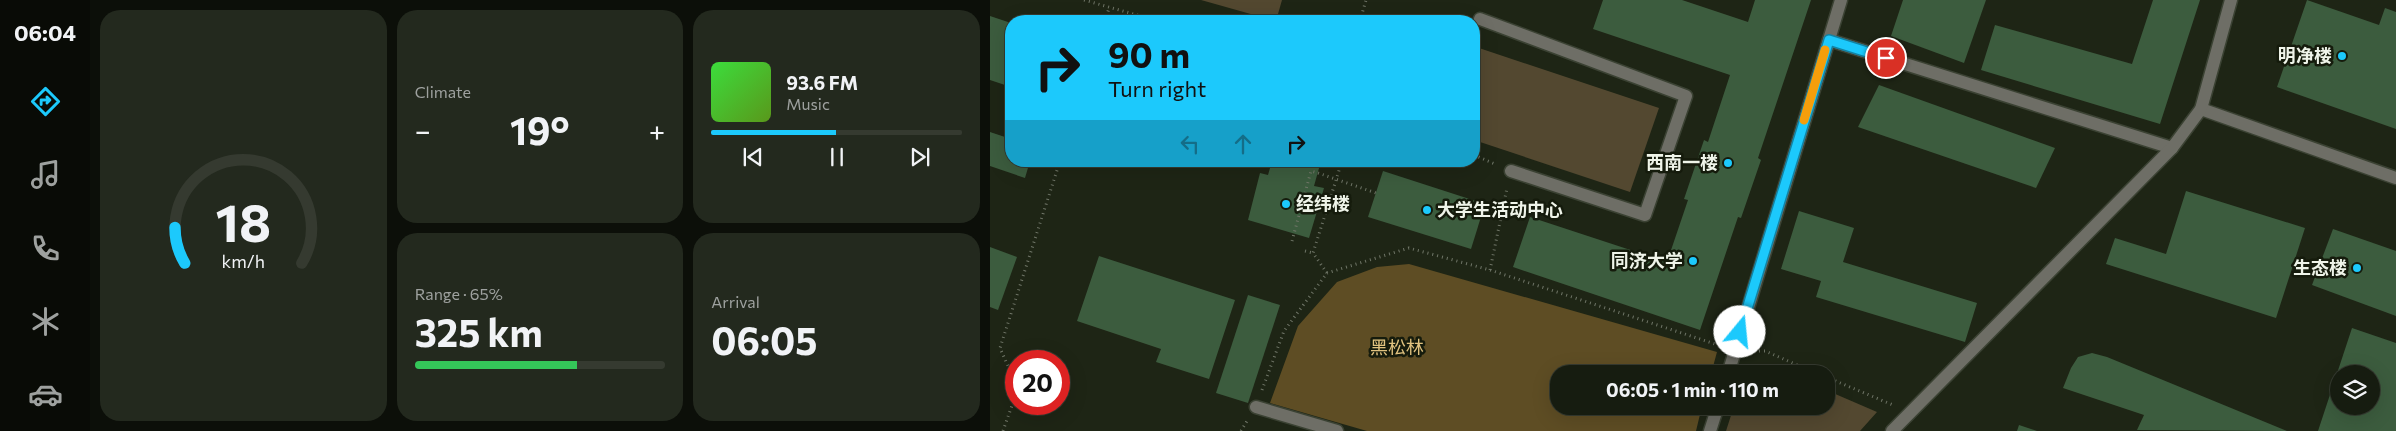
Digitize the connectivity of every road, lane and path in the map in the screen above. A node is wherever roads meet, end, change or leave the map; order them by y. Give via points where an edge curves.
1 (1084, 0) edge
2 (1366, 0) edge
3 (1841, 0) edge
4 (2230, 0) edge
5 (1109, 7) junction
6 (1107, 15) edge
7 (1137, 15) edge
8 (1362, 15) edge
9 (1480, 19) dead end
10 (1829, 40) junction
11 (2201, 109) junction
12 (2172, 148) junction
13 (1480, 158) edge
14 (1058, 167) edge
15 (1340, 167) edge
16 (1510, 171) junction
17 (2396, 178) edge
18 (1376, 193) dead end
19 (1292, 241) dead end
20 (1305, 251) dead end
21 (1312, 253) junction
22 (1490, 270) junction
23 (1327, 273) junction
24 (1735, 350) junction
25 (1005, 359) edge
26 (1731, 365) edge
27 (1796, 365) edge
28 (1835, 381) edge
29 (1256, 407) junction
30 (1910, 413) junction
31 (1009, 415) edge
32 (1715, 415) edge
33 (1004, 431) edge
34 (1241, 431) edge
35 (1337, 431) edge
36 (1710, 431) edge
37 (1892, 431) edge

1 - 5 path
2 - 8 path
3 - 10 lane
4 - 11 lane
5 - 6 path
5 - 7 path
9 - 16 lane via 1686,96 1645,215
10 - 12 lane
10 - 24 lane
11 - 12 lane
11 - 17 lane
12 - 30 lane
13 - 16 path
14 - 25 path via 1000,348
15 - 21 path
16 - 22 path
18 - 19 path, bridge via 1311,171
20 - 21 path
21 - 23 path
22 - 23 path via 1409,248
22 - 24 path
23 - 29 path via 1284,331
24 - 26 lane
24 - 27 path via 1765,352
28 - 30 path
29 - 34 path
29 - 35 lane
30 - 37 lane
31 - 33 path
32 - 36 lane

